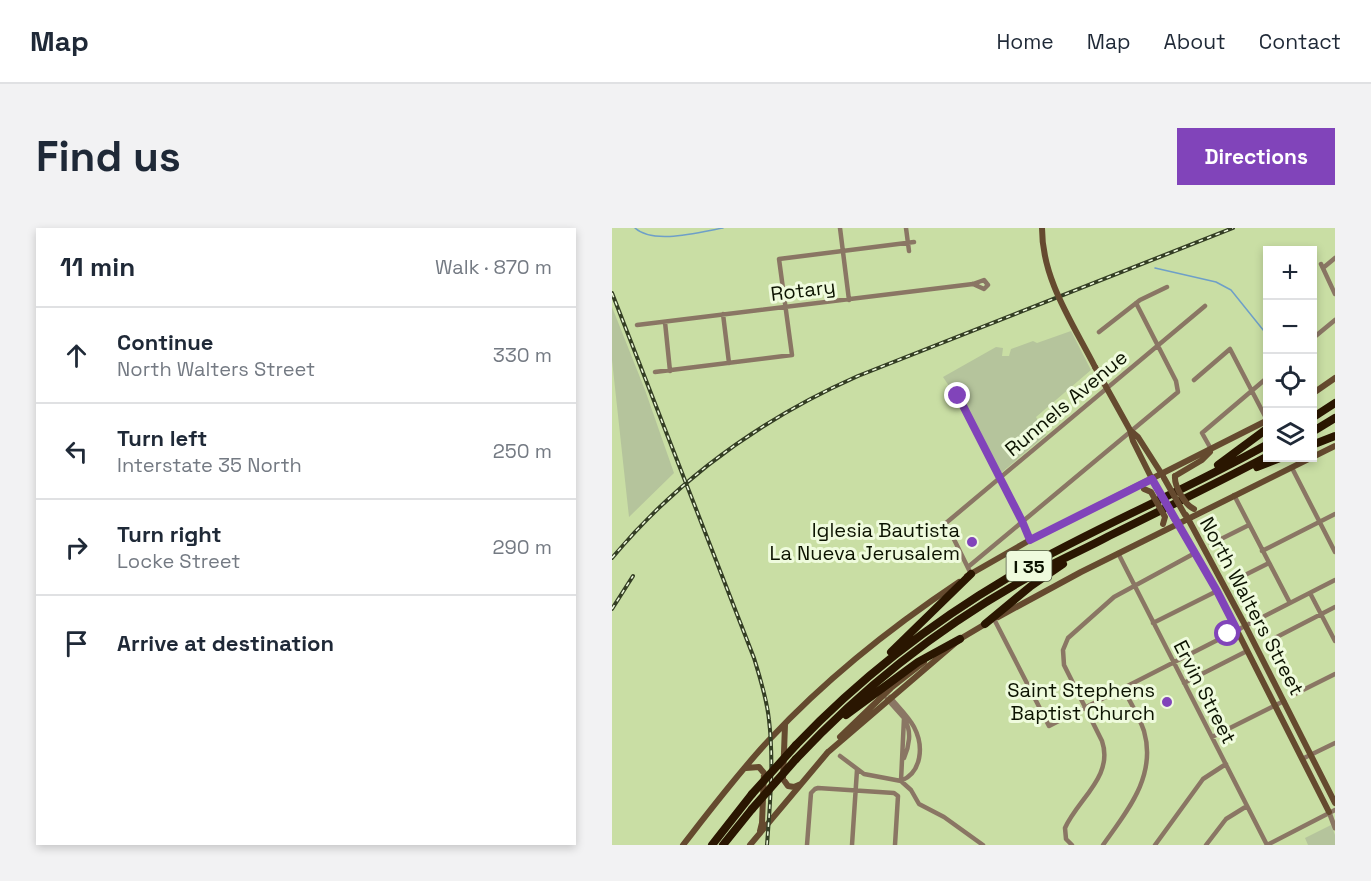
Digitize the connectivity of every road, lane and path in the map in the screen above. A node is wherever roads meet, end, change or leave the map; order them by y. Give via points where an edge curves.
1 (840, 228) edge
2 (906, 228) edge
3 (1042, 228) edge
4 (911, 243) junction
5 (843, 251) junction
6 (909, 251) dead end
7 (1335, 258) edge
8 (972, 284) dead end
9 (1167, 287) dead end
10 (1335, 294) edge
11 (849, 300) junction
12 (1136, 303) junction
13 (1205, 306) dead end
14 (785, 307) junction
15 (723, 314) junction
16 (1335, 320) edge
17 (665, 322) junction
18 (638, 325) dead end
19 (1099, 332) dead end
20 (1317, 335) edge
21 (1158, 345) junction
22 (729, 363) junction
23 (670, 371) junction
24 (655, 372) dead end
25 (1335, 378) edge
26 (1194, 380) dead end
27 (1263, 382) edge
28 (1107, 389) junction
29 (1253, 390) junction
30 (1317, 391) edge
31 (958, 396) dead end
32 (1335, 403) edge
33 (1263, 411) edge
34 (1317, 415) edge
35 (1335, 418) edge
36 (1263, 422) edge
37 (1317, 429) edge
38 (1130, 430) junction
39 (1263, 432) edge
40 (1335, 436) edge
41 (1317, 443) edge
42 (1335, 446) edge
43 (1263, 447) edge
44 (1213, 448) junction
45 (1263, 458) edge
46 (1270, 462) edge
47 (1292, 468) junction
48 (1163, 476) junction
49 (1000, 478) junction
50 (1153, 481) junction
51 (1183, 487) junction
52 (1132, 489) junction
53 (1234, 495) junction
54 (1186, 497) junction
55 (1215, 505) junction
56 (1335, 514) edge
57 (1187, 516) junction
58 (1022, 521) junction
59 (1176, 522) junction
60 (1319, 522) junction
61 (1249, 525) junction
62 (1116, 533) junction
63 (1152, 536) junction
64 (1030, 540) junction
65 (1211, 544) dead end
66 (1263, 551) junction
67 (1335, 552) edge
68 (1118, 553) junction
69 (1195, 553) junction
70 (1269, 563) junction
71 (970, 570) junction
72 (1235, 580) dead end
73 (1335, 580) edge
74 (1134, 585) junction
75 (1217, 591) junction
76 (1310, 592) junction
77 (1290, 603) junction
78 (1335, 607) edge
79 (1321, 614) junction
80 (994, 619) junction
81 (1153, 623) junction
82 (985, 624) junction
83 (1245, 626) junction
84 (1237, 630) junction
85 (960, 639) junction
86 (1271, 640) dead end
87 (1335, 641) edge
88 (1247, 651) junction
89 (1174, 662) junction
90 (1335, 674) edge
91 (1184, 683) junction
92 (1123, 688) junction
93 (1291, 696) dead end
94 (889, 698) junction
95 (1284, 701) junction
96 (1275, 705) junction
97 (1086, 707) junction
98 (786, 722) junction
99 (815, 725) junction
100 (1212, 737) junction
101 (1335, 743) edge
102 (804, 750) junction
103 (827, 753) junction
104 (1311, 755) junction
105 (840, 756) dead end
106 (1302, 759) junction
107 (1226, 764) junction
108 (745, 768) junction
109 (857, 770) junction
110 (910, 777) junction
111 (902, 778) junction
112 (802, 784) junction
113 (856, 790) junction
114 (911, 790) junction
115 (1335, 802) edge
116 (1247, 806) junction
117 (1333, 813) edge
118 (1335, 828) edge
119 (757, 837) junction
120 (1157, 844) edge
121 (1267, 844) edge
122 (683, 845) edge
123 (712, 845) edge
124 (723, 845) edge
125 (750, 845) edge
126 (807, 845) edge
127 (852, 845) edge
128 (895, 845) edge
129 (982, 845) edge
130 (1072, 845) edge
131 (1102, 845) edge
132 (1206, 845) edge

1 - 5 street
2 - 4 street
3 - 28 main road, North Walters Street, bridge via 1048,273
4 - 5 street
4 - 6 street
5 - 11 street
5 - 14 street via 779,259
7 - 10 street via 1322,266
8 - 11 street, Rotary
9 - 12 street
11 - 14 street, Rotary
12 - 19 street
12 - 21 street
13 - 21 street, Runnels Avenue
14 - 15 street, Rotary
14 - 22 street via 792,355
15 - 17 street, Rotary
15 - 22 street
16 - 20 street
17 - 18 street, Rotary
17 - 23 street
21 - 28 street, Runnels Avenue
21 - 38 street via 1178,392
22 - 23 street
23 - 24 street
25 - 30 main road
26 - 29 street via 1230,349
27 - 29 street
28 - 38 main road, North Walters Street
28 - 49 street, Runnels Avenue
29 - 33 street
29 - 44 street via 1202,433
31 - 49 street
32 - 34 highway
35 - 37 highway
36 - 44 main road
38 - 48 main road, North Walters Street
38 - 50 main road, North Walters Street
38 - 58 street
39 - 51 highway
40 - 41 highway
42 - 47 main road
43 - 51 highway, I 35
44 - 48 main road
44 - 55 main road, bridge via 1202,460 1175,476 1175,482 1190,507
45 - 54 highway, I 35
46 - 54 highway
47 - 53 main road
47 - 60 street
48 - 50 main road
48 - 57 main road, North Walters Street, bridge
49 - 58 street
49 - 71 street, Runnels Avenue via 946,523
50 - 52 main road
50 - 59 main road, North Walters Street, bridge
51 - 99 highway, I 35 via 964,605 886,662
52 - 63 main road, bridge via 1150,492 1165,517
52 - 64 main road
53 - 55 main road
53 - 61 street
54 - 62 highway, I 35
55 - 57 main road
56 - 60 street
57 - 59 main road
57 - 83 main road, North Walters Street
58 - 64 street
58 - 71 street
59 - 63 main road
59 - 69 main road, North Walters Street
60 - 66 street
60 - 67 street
61 - 65 street
61 - 66 street
62 - 82 highway via 1045,576
62 - 102 highway, I 35 via 1029,577 936,636 875,683
63 - 68 main road
64 - 71 main road
66 - 70 street
68 - 74 street, Ervin Street
68 - 80 main road
69 - 74 street
69 - 75 main road, North Walters Street
70 - 72 street
70 - 77 street
71 - 98 main road via 848,665
71 - 99 highway
73 - 76 street
74 - 81 street, Ervin Street
74 - 97 street via 1074,632 1063,650 1064,665
75 - 81 street
75 - 84 main road, North Walters Street
76 - 77 street
76 - 79 street
77 - 83 street
78 - 79 street
79 - 86 street
79 - 87 street
80 - 82 main road
80 - 97 street via 1049,726
81 - 89 street, Ervin Street
82 - 85 main road
83 - 84 street
83 - 95 main road, North Walters Street
84 - 88 main road, North Walters Street
84 - 89 street
85 - 94 main road
85 - 102 highway via 893,679
85 - 103 main road via 891,688
88 - 91 street
88 - 96 main road, North Walters Street
89 - 91 street, Ervin Street
89 - 92 street
90 - 93 street
91 - 100 street, Ervin Street
92 - 97 street
92 - 131 street via 1143,728 1146,767 1139,792
94 - 103 main road
94 - 110 street via 911,722 918,739 918,763
94 - 111 street via 909,729
95 - 96 street
95 - 104 main road, North Walters Street
96 - 100 street
96 - 106 main road, North Walters Street
97 - 130 street via 1102,741 1105,760 1096,783 1065,828 1066,839
98 - 108 main road
98 - 112 main road via 783,779 788,786
99 - 123 highway, I 35, bridge
100 - 107 street, Ervin Street
101 - 104 street
102 - 124 highway, I 35, bridge
103 - 112 main road
104 - 106 street
104 - 115 main road, North Walters Street
105 - 109 street
106 - 117 main road, North Walters Street
107 - 116 street, Ervin Street
107 - 120 street via 1203,779
108 - 119 main road via 759,767 764,773 762,823
108 - 122 main road
109 - 111 street via 874,777
109 - 113 street
110 - 111 street
110 - 114 street
111 - 114 street
112 - 119 main road
113 - 126 street via 812,791
113 - 127 street
113 - 128 street via 898,796
114 - 129 street via 919,804
116 - 121 street, Ervin Street
116 - 132 street via 1226,819
117 - 118 street
117 - 121 street
119 - 125 main road

